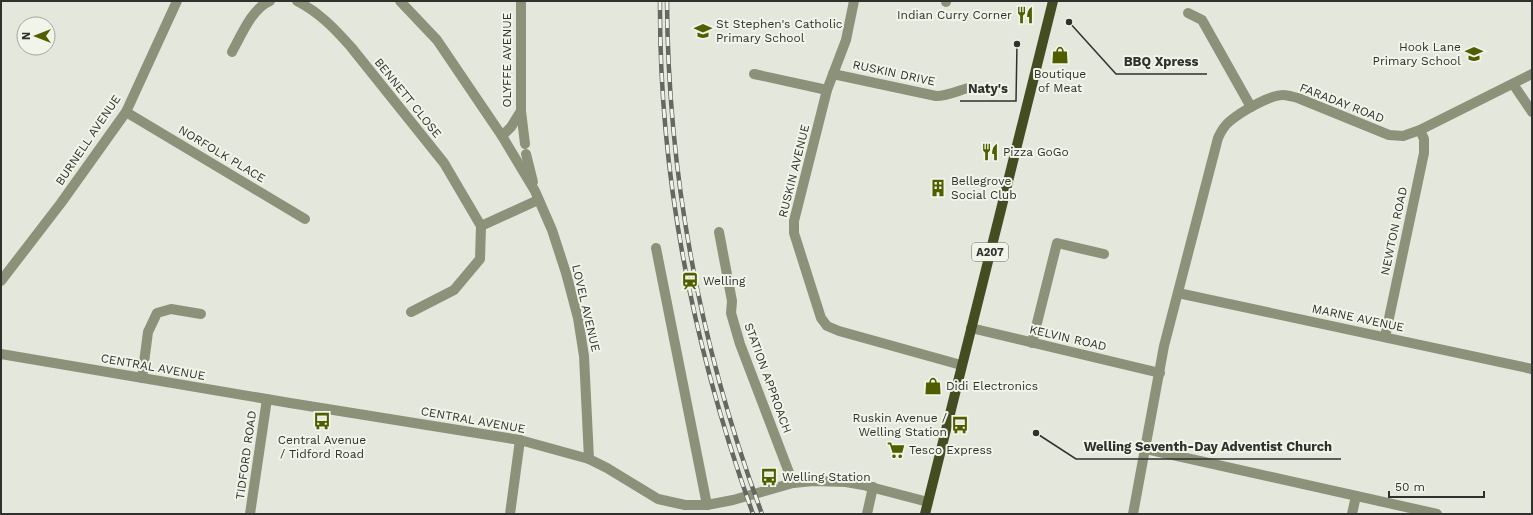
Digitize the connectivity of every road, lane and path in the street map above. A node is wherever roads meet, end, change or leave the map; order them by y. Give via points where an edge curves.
1 (177, 1) edge
2 (270, 1) edge
3 (297, 1) edge
4 (400, 1) edge
5 (521, 1) edge
6 (854, 1) edge
7 (1053, 1) edge
8 (1188, 12) dead end
9 (232, 52) dead end
10 (754, 74) dead end
11 (833, 74) junction
12 (1532, 74) edge
13 (1513, 84) junction
14 (972, 87) dead end
15 (827, 90) junction
16 (1251, 107) junction
17 (521, 111) junction
18 (126, 112) junction
19 (1532, 112) edge
20 (1420, 130) junction
21 (502, 136) junction
22 (525, 144) dead end
23 (526, 154) dead end
24 (536, 195) junction
25 (305, 219) dead end
26 (481, 226) junction
27 (719, 232) dead end
28 (656, 248) dead end
29 (1104, 254) dead end
30 (1, 281) edge
31 (1178, 293) junction
32 (411, 312) dead end
33 (201, 314) dead end
34 (971, 328) junction
35 (1385, 337) junction
36 (1032, 342) junction
37 (1, 354) edge
38 (961, 365) junction
39 (1532, 369) edge
40 (1160, 373) junction
41 (142, 378) junction
42 (267, 399) junction
43 (520, 440) junction
44 (1146, 449) junction
45 (589, 459) junction
46 (793, 483) junction
47 (873, 487) junction
48 (1356, 496) junction
49 (928, 502) junction
50 (707, 504) junction
51 (250, 514) edge
52 (510, 514) edge
53 (867, 514) edge
54 (925, 514) edge
55 (1133, 514) edge
56 (1352, 514) edge
57 (1437, 514) edge

1 - 18 street, BURNELL AVENUE
2 - 9 street via 251,18
3 - 26 street, BENNETT CLOSE via 316,12 356,53 444,163
4 - 21 street, LOVEL AVENUE via 437,40
5 - 17 street, OLYFFE AVENUE
6 - 11 street, RUSKIN AVENUE via 846,40
7 - 34 main road, A207
8 - 16 street via 1202,20
10 - 15 street
11 - 14 street, RUSKIN DRIVE via 936,96
11 - 15 street, RUSKIN AVENUE
12 - 13 street, FARADAY ROAD
13 - 19 street
13 - 20 street, FARADAY ROAD
15 - 38 street, RUSKIN AVENUE via 794,221 794,233 821,318 832,329
16 - 20 street, FARADAY ROAD via 1282,95 1298,98 1390,135 1403,136
16 - 31 street, FARADAY ROAD via 1231,120 1222,129 1218,138
17 - 21 street, OLYFFE AVENUE
17 - 22 street
18 - 25 street, NORFOLK PLACE
18 - 30 street, BURNELL AVENUE
20 - 35 street, NEWTON ROAD via 1424,139 1424,153
21 - 24 street, LOVEL AVENUE
23 - 24 street, LOVEL AVENUE
24 - 26 street
24 - 45 street, LOVEL AVENUE via 552,230 578,318 584,356
26 - 32 street via 480,259 454,290
27 - 46 street, STATION APPROACH via 734,326
28 - 50 street
29 - 36 street via 1057,243
31 - 35 street, MARNE AVENUE
31 - 40 street, FARADAY ROAD via 1164,346
33 - 41 street via 171,309 157,313 148,332
34 - 36 street, KELVIN ROAD
34 - 38 main road, A207
35 - 39 street, MARNE AVENUE
36 - 40 street, KELVIN ROAD
37 - 41 street, CENTRAL AVENUE
38 - 49 main road, A207
40 - 44 street, FARADAY ROAD
41 - 42 street, CENTRAL AVENUE
42 - 43 street, CENTRAL AVENUE
42 - 51 street, TIDFORD ROAD
43 - 45 street, CENTRAL AVENUE
43 - 52 street
44 - 48 street
44 - 55 street, FARADAY ROAD
45 - 50 street, CENTRAL AVENUE via 658,499 685,505
46 - 47 street, CENTRAL AVENUE via 837,482
46 - 50 street, CENTRAL AVENUE via 733,500
47 - 49 street, CENTRAL AVENUE
47 - 53 street
48 - 56 street
48 - 57 street
49 - 54 main road, A207

